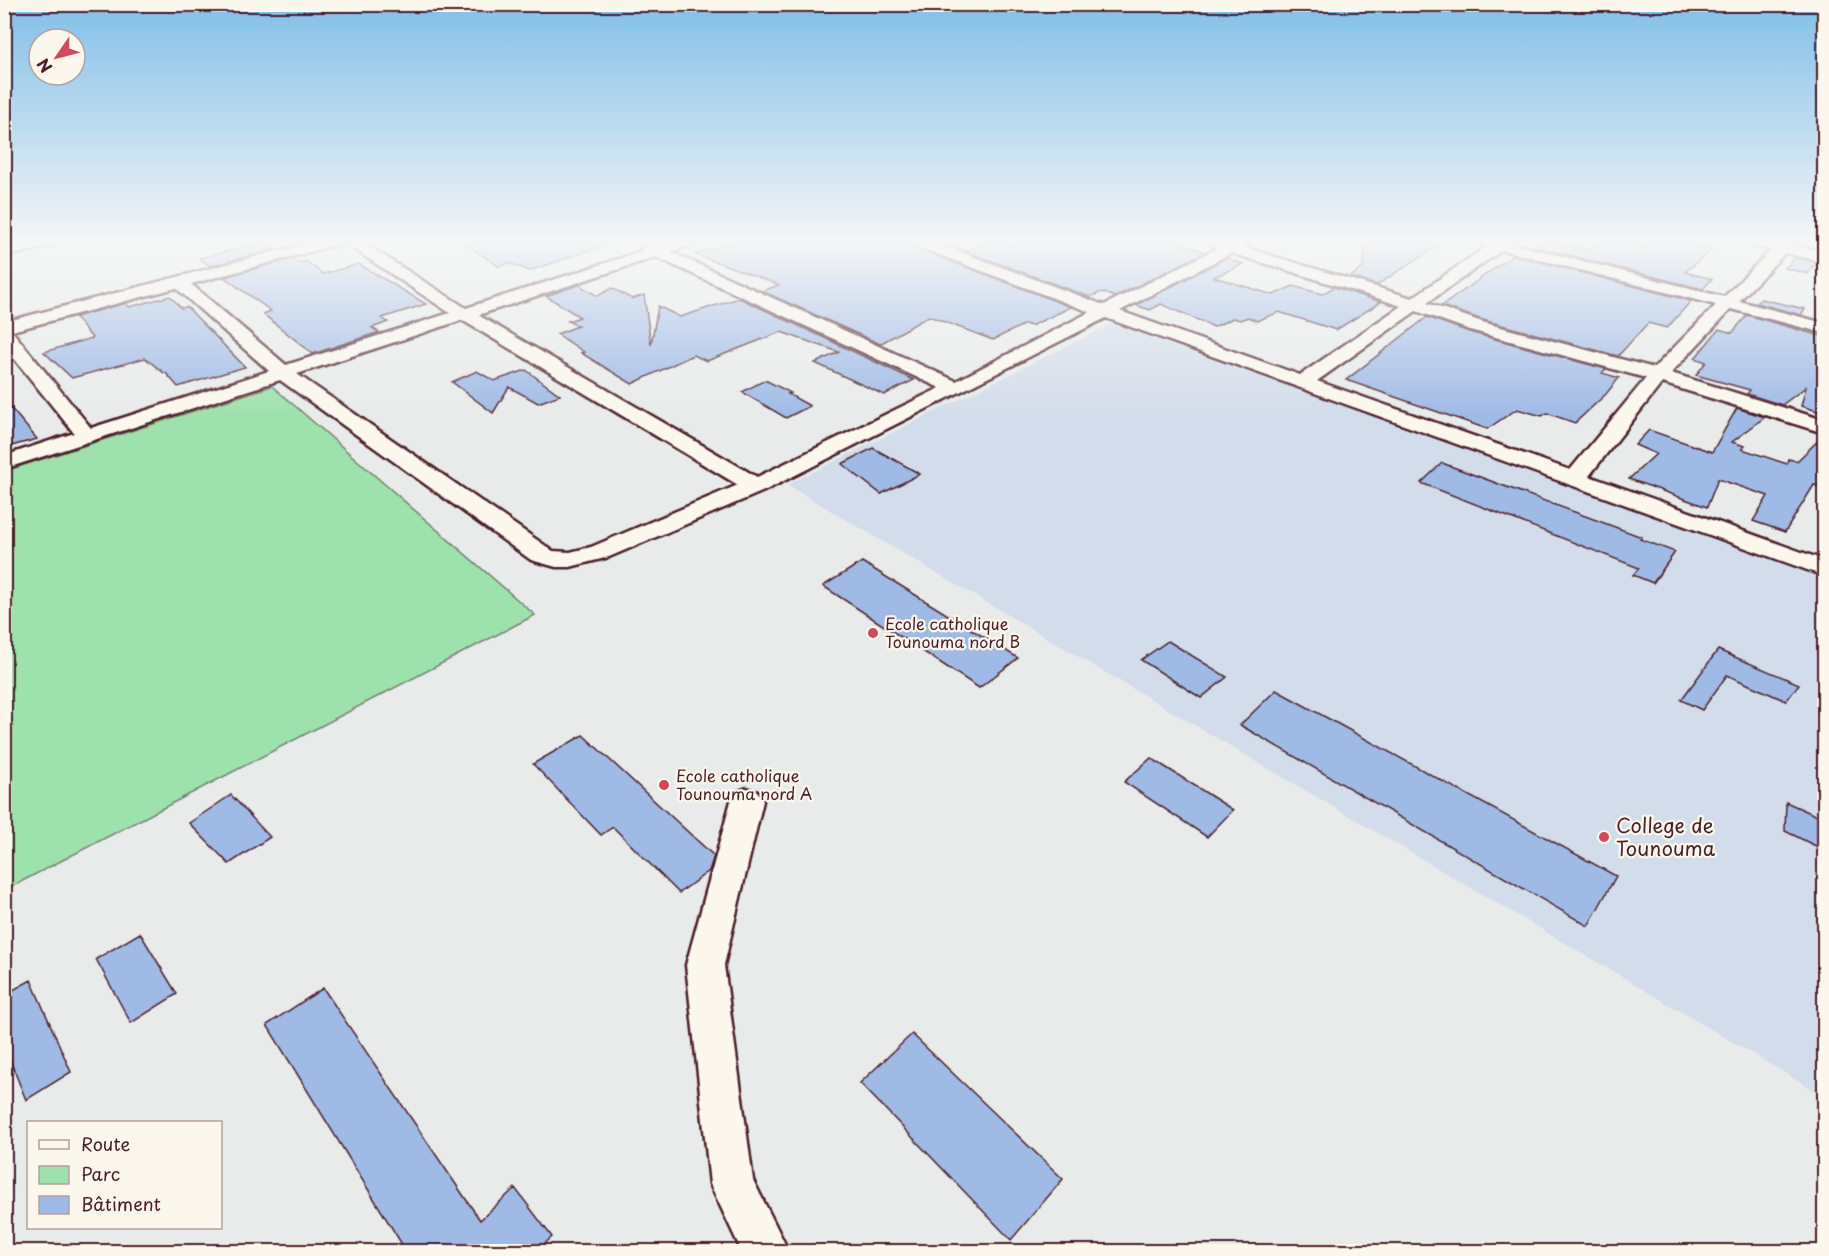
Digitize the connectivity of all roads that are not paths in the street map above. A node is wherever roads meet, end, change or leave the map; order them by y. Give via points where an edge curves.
1 (112, 300) edge
2 (199, 300) edge
3 (441, 300) edge
4 (512, 300) edge
5 (761, 300) edge
6 (1073, 300) edge
7 (1126, 300) edge
8 (1400, 300) edge
9 (1423, 300) edge
10 (1717, 300) edge
11 (1733, 300) edge
12 (1730, 303) junction
13 (1416, 305) junction
14 (1103, 311) junction
15 (465, 315) junction
16 (4, 328) edge
17 (1824, 328) edge
18 (4, 333) edge
19 (284, 374) junction
20 (1658, 375) junction
21 (1304, 381) junction
22 (956, 388) junction
23 (1824, 427) edge
24 (87, 436) junction
25 (4, 463) edge
26 (1575, 478) junction
27 (756, 486) junction
28 (1824, 568) edge
29 (747, 801) dead end
30 (766, 1251) edge

1 - 16 street
2 - 19 street
3 - 15 street
4 - 15 street
5 - 22 street
6 - 14 street
7 - 14 street
8 - 13 street
9 - 13 street
10 - 12 street
11 - 12 street
12 - 17 street
12 - 20 street
13 - 20 street via 1533,342
13 - 21 street
14 - 21 street
14 - 22 street
15 - 19 street
15 - 27 street
18 - 24 street
19 - 24 street
19 - 27 street via 540,555 555,560 580,559 600,552
20 - 23 street
20 - 26 street
21 - 26 street
22 - 27 street
24 - 25 street
26 - 28 street
29 - 30 street via 705,965 732,1184

